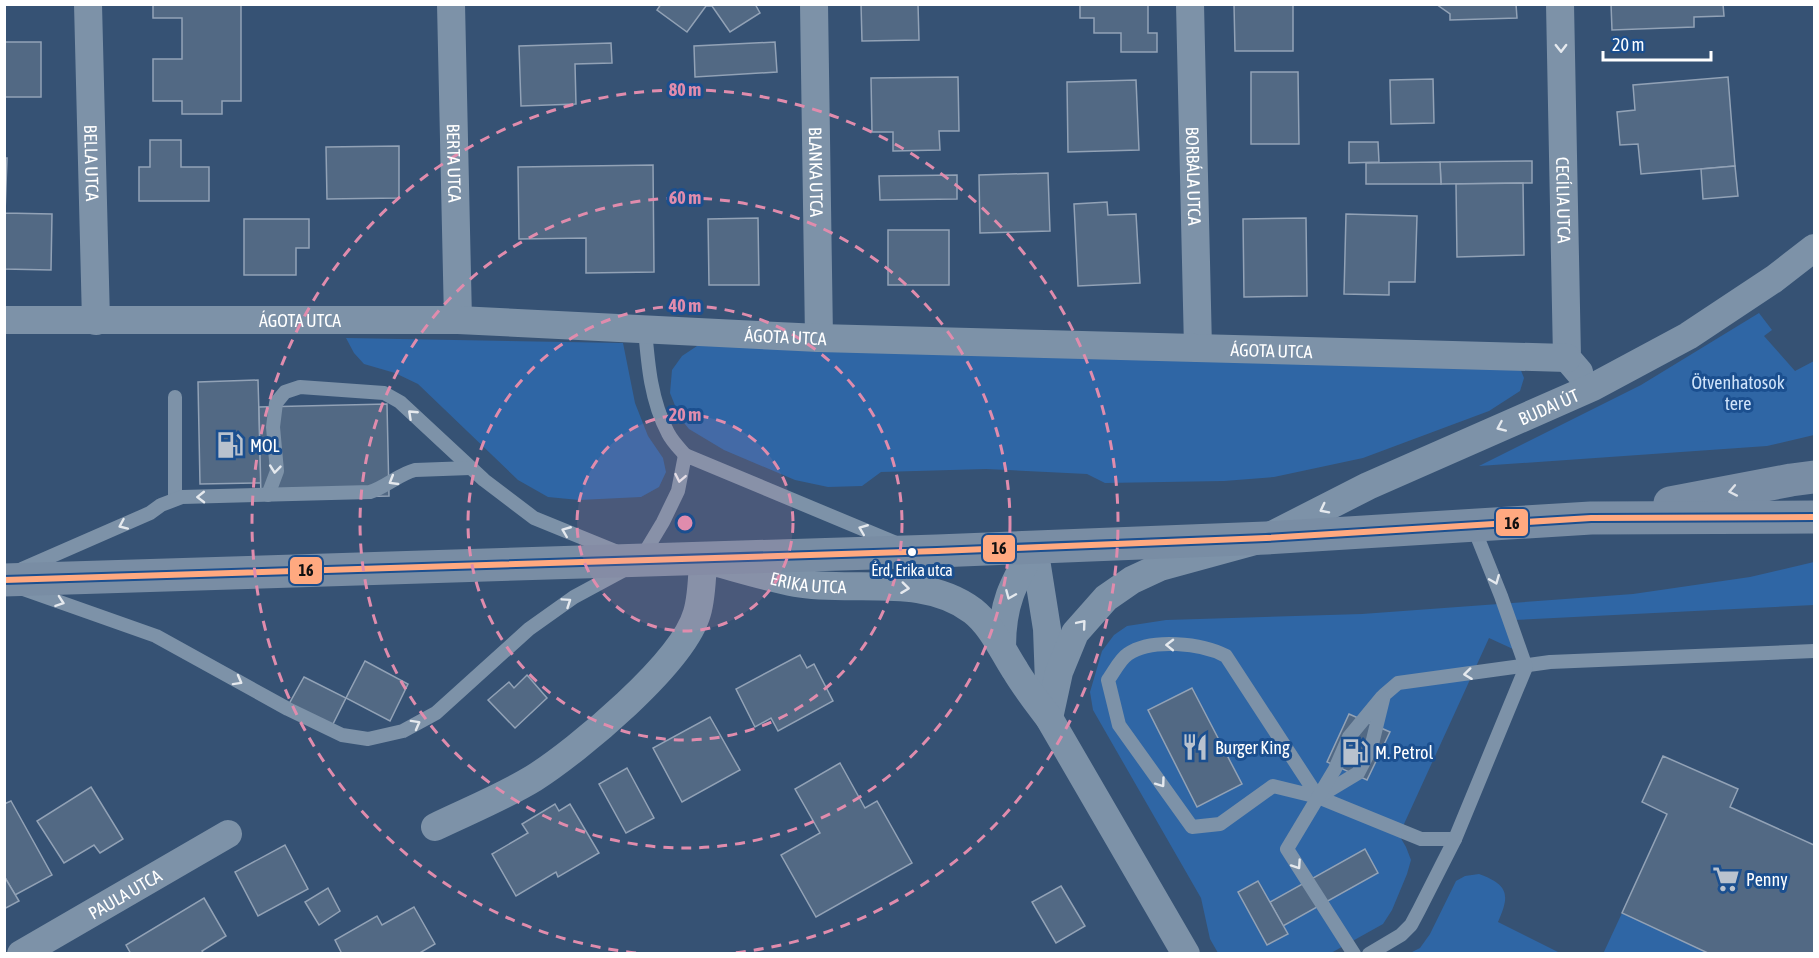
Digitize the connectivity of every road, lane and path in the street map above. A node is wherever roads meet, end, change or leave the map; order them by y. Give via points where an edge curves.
1 (88, 4) edge
2 (451, 4) edge
3 (814, 4) edge
4 (1190, 4) edge
5 (1560, 4) edge
6 (1815, 248) edge
7 (4, 320) edge
8 (458, 320) junction
9 (96, 321) junction
10 (645, 329) junction
11 (819, 338) junction
12 (1198, 348) junction
13 (1567, 358) junction
14 (1593, 387) junction
15 (175, 397) dead end
16 (685, 455) junction
17 (470, 468) junction
18 (1807, 476) edge
19 (268, 495) junction
20 (175, 499) junction
21 (1815, 517) edge
22 (1592, 518) junction
23 (1473, 526) junction
24 (1266, 538) junction
25 (1034, 547) junction
26 (917, 552) junction
27 (703, 559) junction
28 (639, 561) junction
29 (4, 580) edge
30 (1002, 647) junction
31 (1815, 651) edge
32 (1526, 667) junction
33 (1384, 695) junction
34 (1049, 718) junction
35 (1318, 797) junction
36 (435, 827) dead end
37 (228, 834) dead end
38 (1455, 839) junction
39 (21, 954) edge
40 (1186, 954) edge
41 (1354, 954) edge
42 (1369, 954) edge

1 - 9 street, BELLA UTCA
2 - 8 street, BERTA UTCA
3 - 11 street, BLANKA UTCA
4 - 12 street, BORBÁLA UTCA
5 -> 13 street, CECÍLIA UTCA
6 - 14 street, BUDAI ÚT via 1688,336
7 - 9 street, ÁGOTA UTCA
8 - 9 street, ÁGOTA UTCA
8 - 10 street, ÁGOTA UTCA
10 - 11 street, ÁGOTA UTCA
10 - 16 lane via 648,373 657,410 668,435
11 - 12 street, ÁGOTA UTCA
12 - 13 street, ÁGOTA UTCA
13 - 14 street
14 -> 24 street, BUDAI ÚT via 1368,486
15 - 20 lane
26 -> 16 lane
16 -> 28 lane via 678,491
17 -> 19 lane via 408,471 370,492
17 -> 19 lane via 400,402 384,393 300,387 285,392 276,404 273,427 277,471
28 -> 17 lane via 534,518
18 -> 22 main road, BUDAI ÚT
19 -> 20 lane
20 -> 29 lane
21 - 22 main road, BUDAI ÚT
22 - 23 main road, BUDAI ÚT
23 - 24 main road, BUDAI ÚT
23 -> 32 lane
24 - 25 main road, BUDAI ÚT
34 -> 24 street via 1059,672 1075,633 1106,598 1160,567
25 - 26 main road, BUDAI ÚT
25 -> 30 street via 1006,603
25 - 34 street, ERIKA UTCA via 1047,629
26 - 27 main road, BUDAI ÚT
27 - 28 main road, BUDAI ÚT
27 -> 30 street, ERIKA UTCA via 796,583 928,591 973,611
27 - 36 street via 697,615 683,642 653,679 576,747 534,778
28 - 29 main road, BUDAI ÚT
29 -> 28 lane via 156,636 288,709 342,735 368,739 403,731 436,713 529,628 574,597
30 - 34 street, ERIKA UTCA
31 - 32 lane via 1550,662
32 -> 33 lane via 1398,683
32 - 38 lane
33 - 35 lane via 1349,738
33 - 35 lane via 1371,748 1358,773
34 - 40 street, ERIKA UTCA
35 -> 35 lane via 1226,656 1194,645 1146,645 1126,654 1108,680 1119,725 1192,827 1220,824 1273,786
35 - 38 lane via 1421,839
35 -> 41 lane via 1287,849
37 - 39 street, PAULA UTCA
38 - 42 lane via 1411,925

